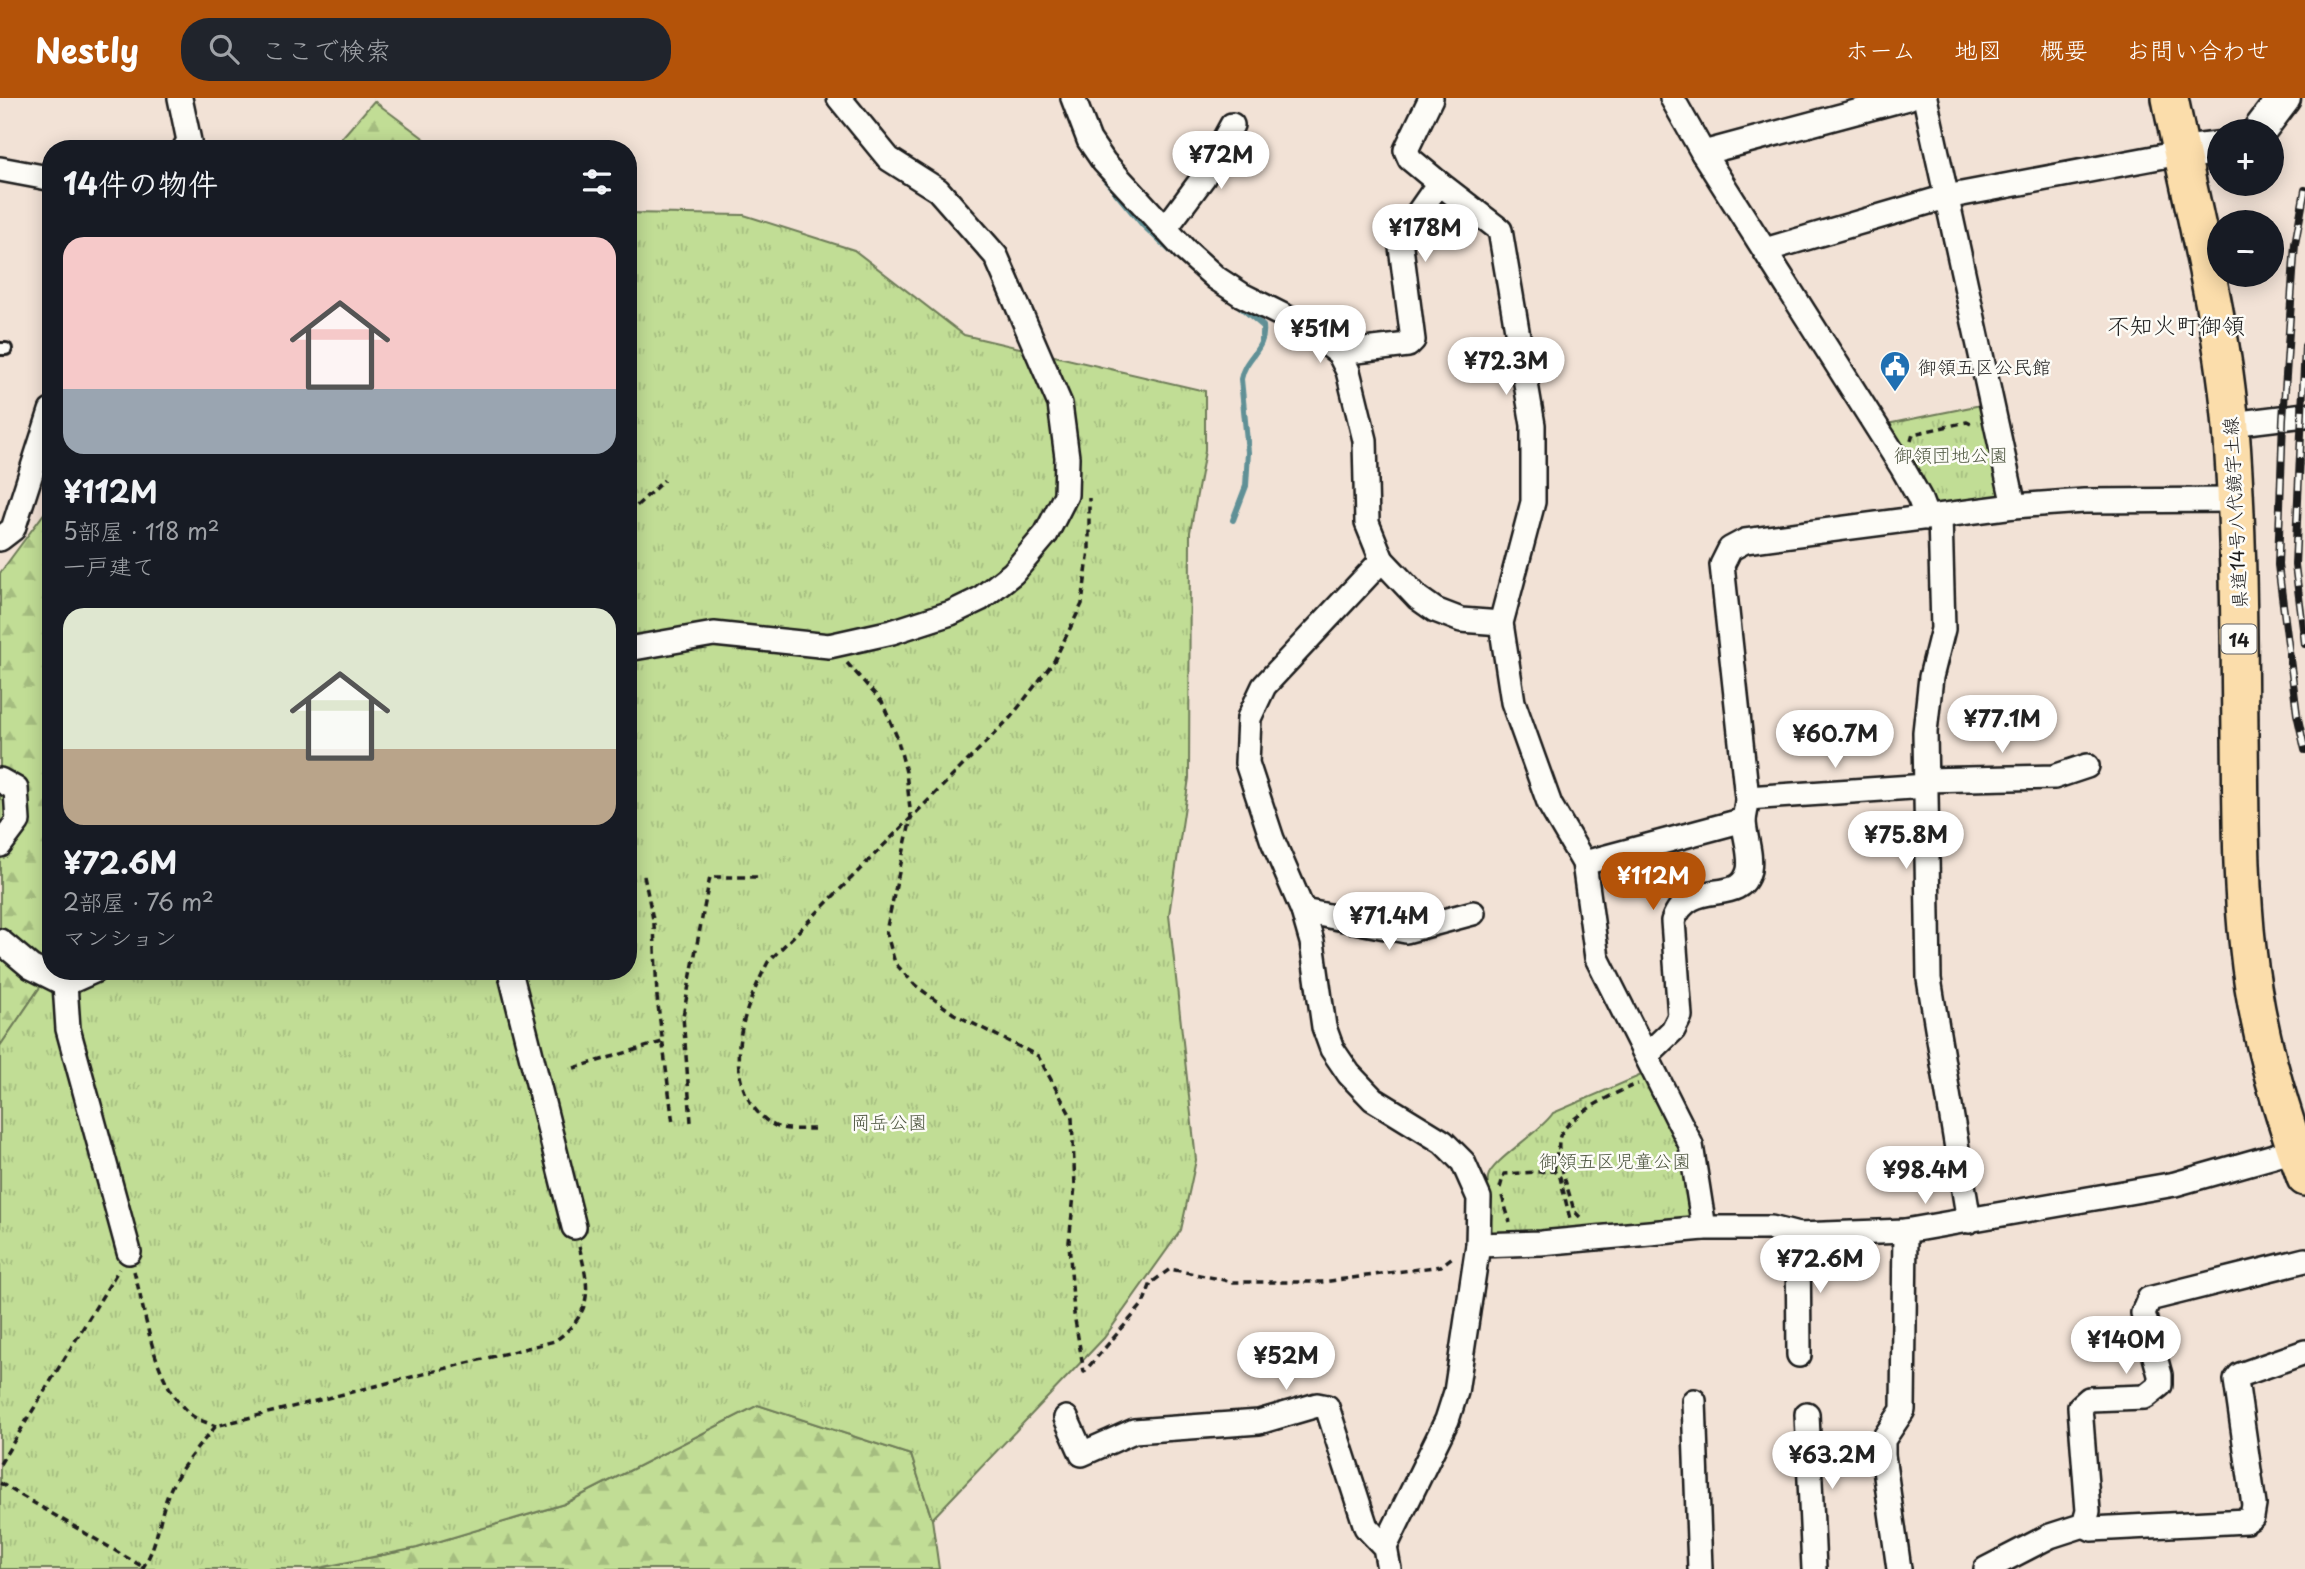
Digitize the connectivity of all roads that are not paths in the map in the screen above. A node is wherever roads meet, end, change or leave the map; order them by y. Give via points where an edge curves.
1 (180, 98) edge
2 (839, 98) edge
3 (1073, 98) edge
4 (1431, 98) edge
5 (1672, 98) edge
6 (1908, 98) edge
7 (1925, 98) edge
8 (2170, 98) edge
9 (2284, 98) edge
10 (2268, 119) edge
11 (1232, 125) dead end
12 (189, 140) edge
13 (2207, 150) edge
14 (1703, 153) junction
15 (2180, 153) junction
16 (0, 169) edge
17 (42, 177) edge
18 (1439, 183) junction
19 (1946, 197) junction
20 (1165, 229) junction
21 (1765, 250) junction
22 (1339, 353) junction
23 (2305, 415) edge
24 (2231, 424) junction
25 (42, 439) edge
26 (2236, 500) junction
27 (2014, 506) junction
28 (1934, 517) junction
29 (0, 539) edge
30 (1382, 560) junction
31 (1501, 624) junction
32 (637, 647) edge
33 (2087, 766) dead end
34 (0, 780) edge
35 (1926, 783) junction
36 (1746, 809) junction
37 (0, 845) edge
38 (1584, 863) junction
39 (1303, 911) junction
40 (1473, 913) dead end
41 (0, 941) edge
42 (42, 972) edge
43 (57, 980) edge
44 (74, 980) edge
45 (512, 980) edge
46 (65, 984) junction
47 (1648, 1054) junction
48 (2300, 1164) edge
49 (1969, 1221) junction
50 (574, 1227) road end
51 (1704, 1227) junction
52 (1905, 1231) junction
53 (1798, 1235) junction
54 (1468, 1249) junction
55 (129, 1252) road end
56 (2305, 1260) edge
57 (2305, 1352) edge
58 (1799, 1355) dead end
59 (1694, 1401) dead end
60 (1807, 1414) dead end
61 (1066, 1418) dead end
62 (2084, 1525) junction
63 (1387, 1558) edge
64 (1699, 1569) edge
65 (1814, 1569) edge
66 (1899, 1569) edge
67 (1986, 1569) edge

1 - 12 street
2 - 32 street via 889,159 938,190 996,256 1060,404 1066,495 1046,534 1013,573 951,613 829,646 714,634
3 - 20 street via 1104,162
4 - 18 street via 1406,149 1410,159
5 - 14 street
6 - 14 street
7 - 19 street
8 - 15 main road, 県道14号八代鏡宇土線 / 14
9 - 10 street
11 - 20 street via 1203,178
13 - 15 street
14 - 21 street
15 - 19 street
15 - 24 main road, 県道14号八代鏡宇土線 / 14
16 - 17 street
18 - 22 street via 1400,239 1413,340 1408,345
18 - 31 street via 1500,230 1533,425 1533,502
19 - 21 street
19 - 27 street
20 - 22 street via 1216,278 1303,325
21 - 28 street
22 - 30 street via 1365,440 1367,523
23 - 24 street
24 - 26 main road, 県道14号八代鏡宇土線 / 14
25 - 29 street via 13,529
26 - 27 street
26 - 48 main road, 県道14号八代鏡宇土線 / 14 via 2242,864 2248,949 2260,1024
27 - 28 street
28 - 35 street via 1943,629 1926,709
28 - 36 street via 1745,541 1730,549 1722,565
30 - 31 street via 1435,610 1461,620
30 - 39 street via 1264,686 1249,718 1247,763 1272,839
31 - 38 street via 1513,702 1550,805
33 - 35 street via 2054,777
34 - 37 street via 16,789 18,821
35 - 36 street
35 - 49 street via 1929,979
36 - 38 street
36 - 47 street via 1749,861 1742,882 1728,891 1685,900 1678,906 1673,921 1680,1016 1673,1030
38 - 47 street via 1597,958
39 - 40 street via 1406,931
39 - 54 street via 1332,1049 1373,1099 1443,1142 1462,1162 1479,1198
41 - 42 street
43 - 46 street
44 - 46 street
45 - 50 street
46 - 55 street via 68,1029
47 - 51 street via 1691,1145
48 - 49 street
49 - 52 street
51 - 53 street via 1770,1228
51 - 54 street
52 - 53 street
52 - 66 street via 1903,1410 1883,1440 1882,1455
53 - 58 street
54 - 63 street via 1456,1392
56 - 62 street via 2149,1299 2143,1313 2160,1385 2145,1397 2089,1399 2080,1407 2088,1511
57 - 62 street via 2236,1380 2252,1517 2246,1521
59 - 64 street
60 - 65 street
61 - 63 street via 1082,1454 1134,1430 1259,1422 1317,1405 1327,1407 1366,1527
62 - 67 street via 2050,1536

